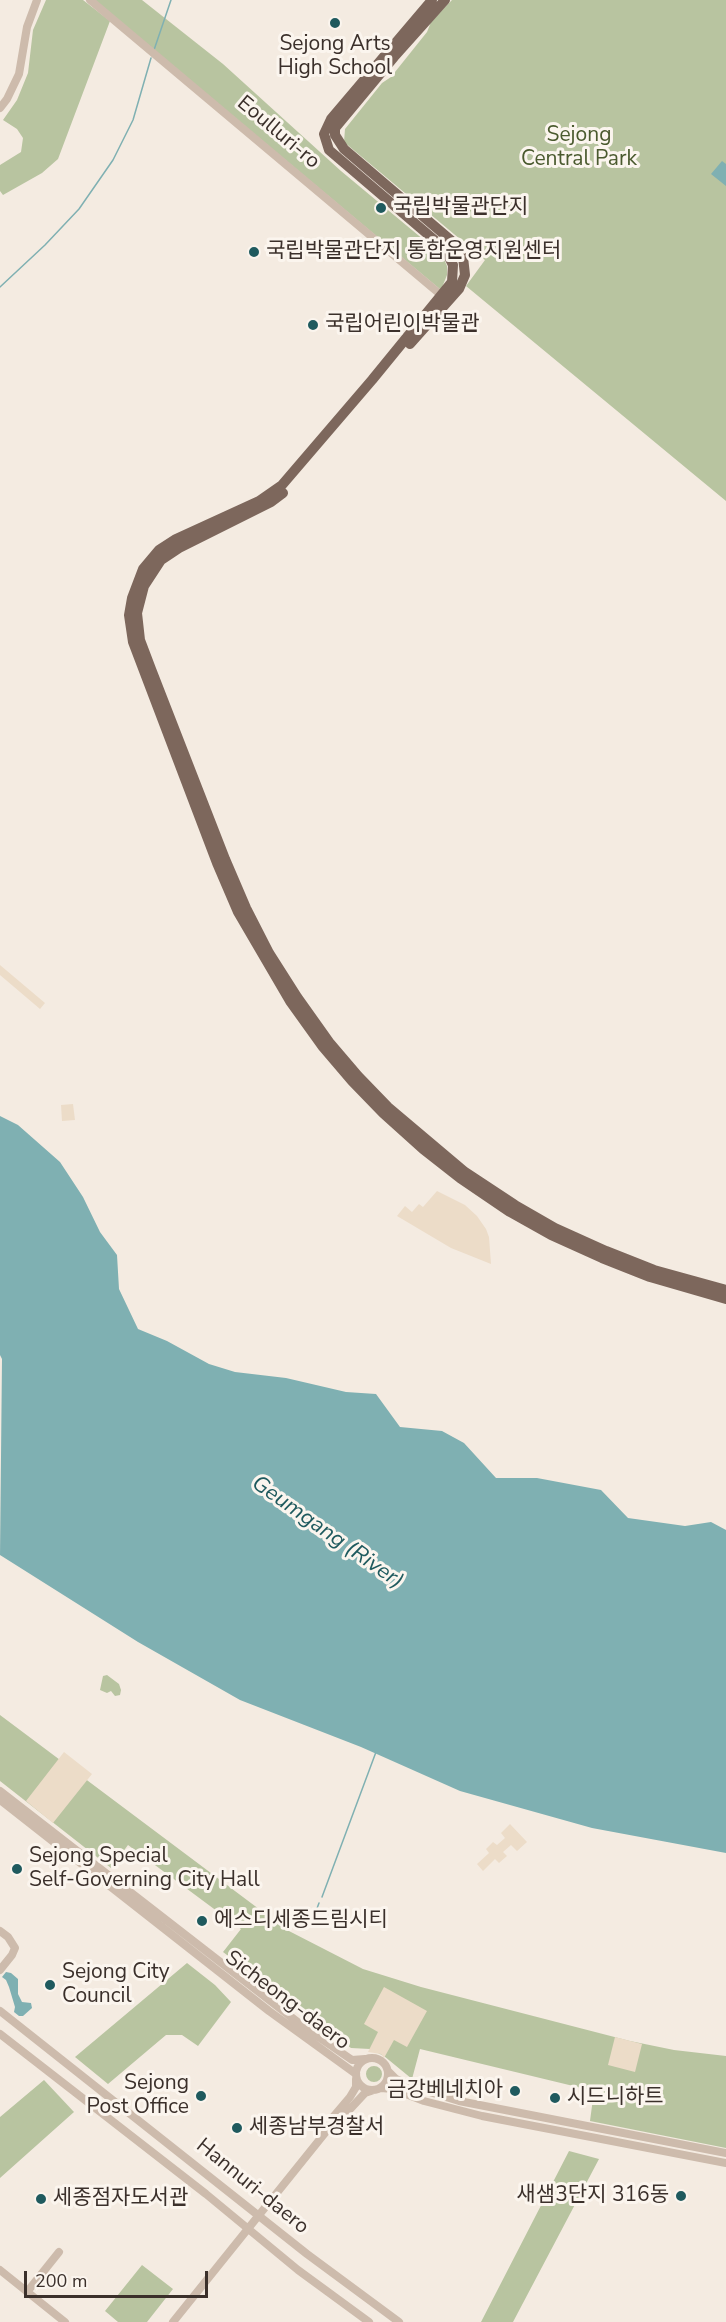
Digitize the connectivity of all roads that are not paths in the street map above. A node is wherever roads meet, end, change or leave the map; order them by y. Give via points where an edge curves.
1 (37, 0) edge
2 (90, 0) edge
3 (432, 0) edge
4 (440, 0) edge
5 (445, 0) edge
6 (422, 24) junction
7 (0, 108) edge
8 (441, 295) junction
9 (147, 571) junction
10 (147, 670) junction
11 (726, 1290) edge
12 (726, 1299) edge
13 (0, 1791) edge
14 (0, 1800) edge
15 (0, 1931) edge
16 (0, 1970) edge
17 (0, 2011) edge
18 (0, 2034) edge
19 (365, 2059) junction
20 (388, 2071) junction
21 (356, 2077) junction
22 (381, 2088) junction
23 (371, 2091) junction
24 (333, 2123) junction
25 (726, 2153) edge
26 (726, 2163) edge
27 (259, 2214) junction
28 (248, 2228) junction
29 (59, 2252) dead end
30 (0, 2270) edge
31 (27, 2292) junction
32 (65, 2322) edge
33 (173, 2322) edge
34 (369, 2322) edge
35 (399, 2322) edge

1 - 7 street via 27,27 19,75
2 - 8 street, Eoulluri-ro
3 - 8 main road via 331,119 324,134 329,150 445,249 453,274 452,282
4 - 6 main road
5 - 6 main road
6 - 9 main road via 338,123 335,135 344,149 459,249 466,266 463,282 285,491 271,502 178,548
8 - 9 main road via 282,485 259,501 176,539 159,550
9 - 10 main road via 137,613 137,641
10 - 11 main road via 246,908 297,997 358,1076 428,1143 515,1205 606,1251
10 - 12 main road via 238,912 290,1001 352,1081 423,1149 510,1212 602,1258
13 - 19 street, Sicheong-daero via 304,2028 352,2060
14 - 21 street, Sicheong-daero
15 - 16 street via 15,1948
17 - 27 street, Hannuri-daero
18 - 28 street, Hannuri-daero
19 - 20 street via 379,2059
19 - 21 street via 358,2066
20 - 22 street
20 - 25 street via 396,2079 459,2101
21 - 23 street via 362,2087
21 - 24 street via 356,2087 333,2117
22 - 23 street
22 - 26 street via 474,2114
23 - 24 street
24 - 27 street
27 - 28 street
27 - 35 street, Hannuri-daero
28 - 33 street
28 - 34 street, Hannuri-daero
29 - 31 street
30 - 31 street
31 - 32 street

